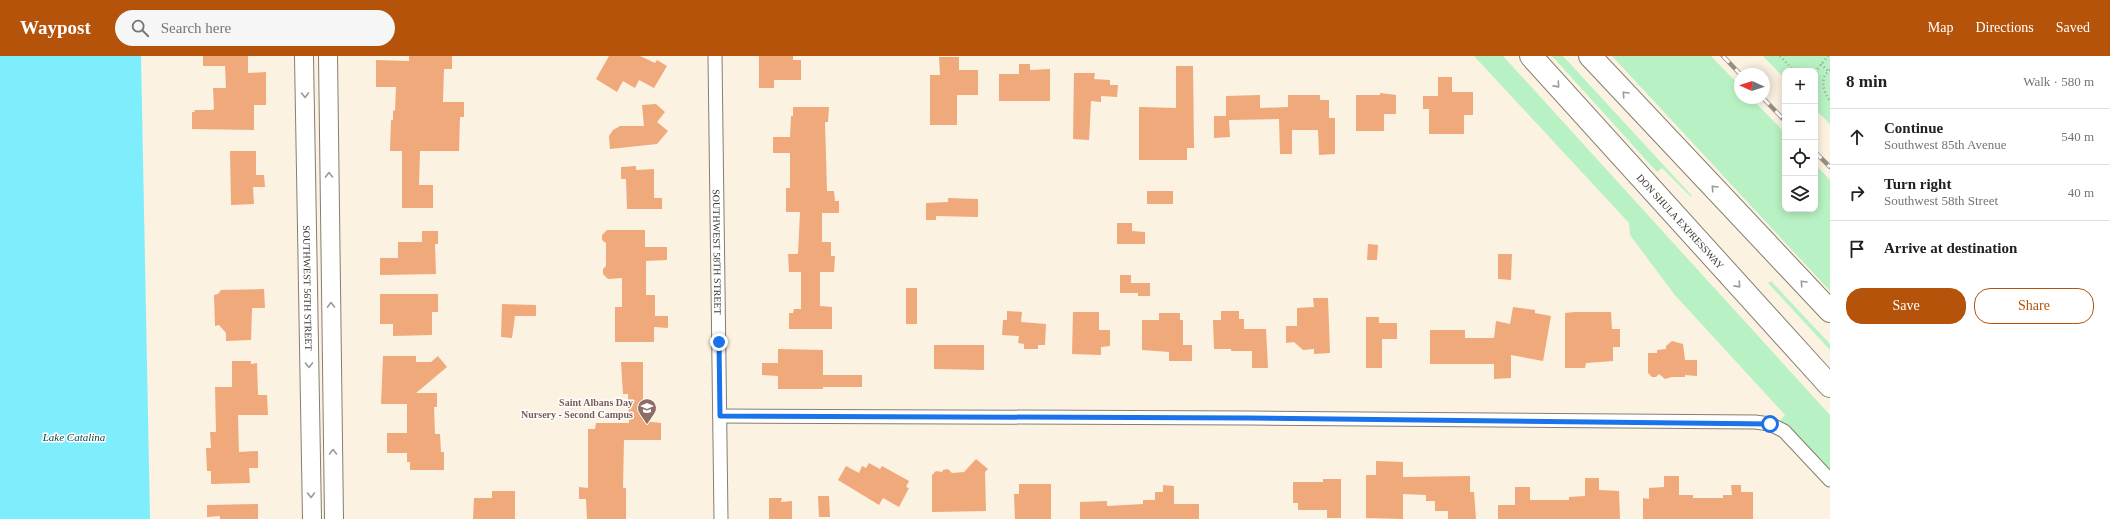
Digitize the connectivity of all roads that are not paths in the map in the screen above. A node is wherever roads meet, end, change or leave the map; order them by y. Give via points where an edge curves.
1 (304, 56) edge
2 (328, 56) edge
3 (715, 56) edge
4 (1531, 56) edge
5 (1590, 56) edge
6 (1830, 311) edge
7 (332, 344) junction
8 (309, 345) junction
9 (1830, 386) edge
10 (720, 416) junction
11 (1828, 477) edge
12 (312, 519) edge
13 (334, 519) edge
14 (721, 519) edge

1 -> 8 main road, SOUTHWEST 56TH STREET
7 -> 2 main road
3 - 10 street, SOUTHWEST 58TH STREET
4 -> 9 highway, DON SHULA EXPRESSWAY
6 -> 5 highway
7 - 8 main road
13 -> 7 main road
8 -> 12 main road, SOUTHWEST 56TH STREET
10 - 11 street via 1755,422 1770,424 1784,431
10 - 14 street, SOUTHWEST 58TH STREET

